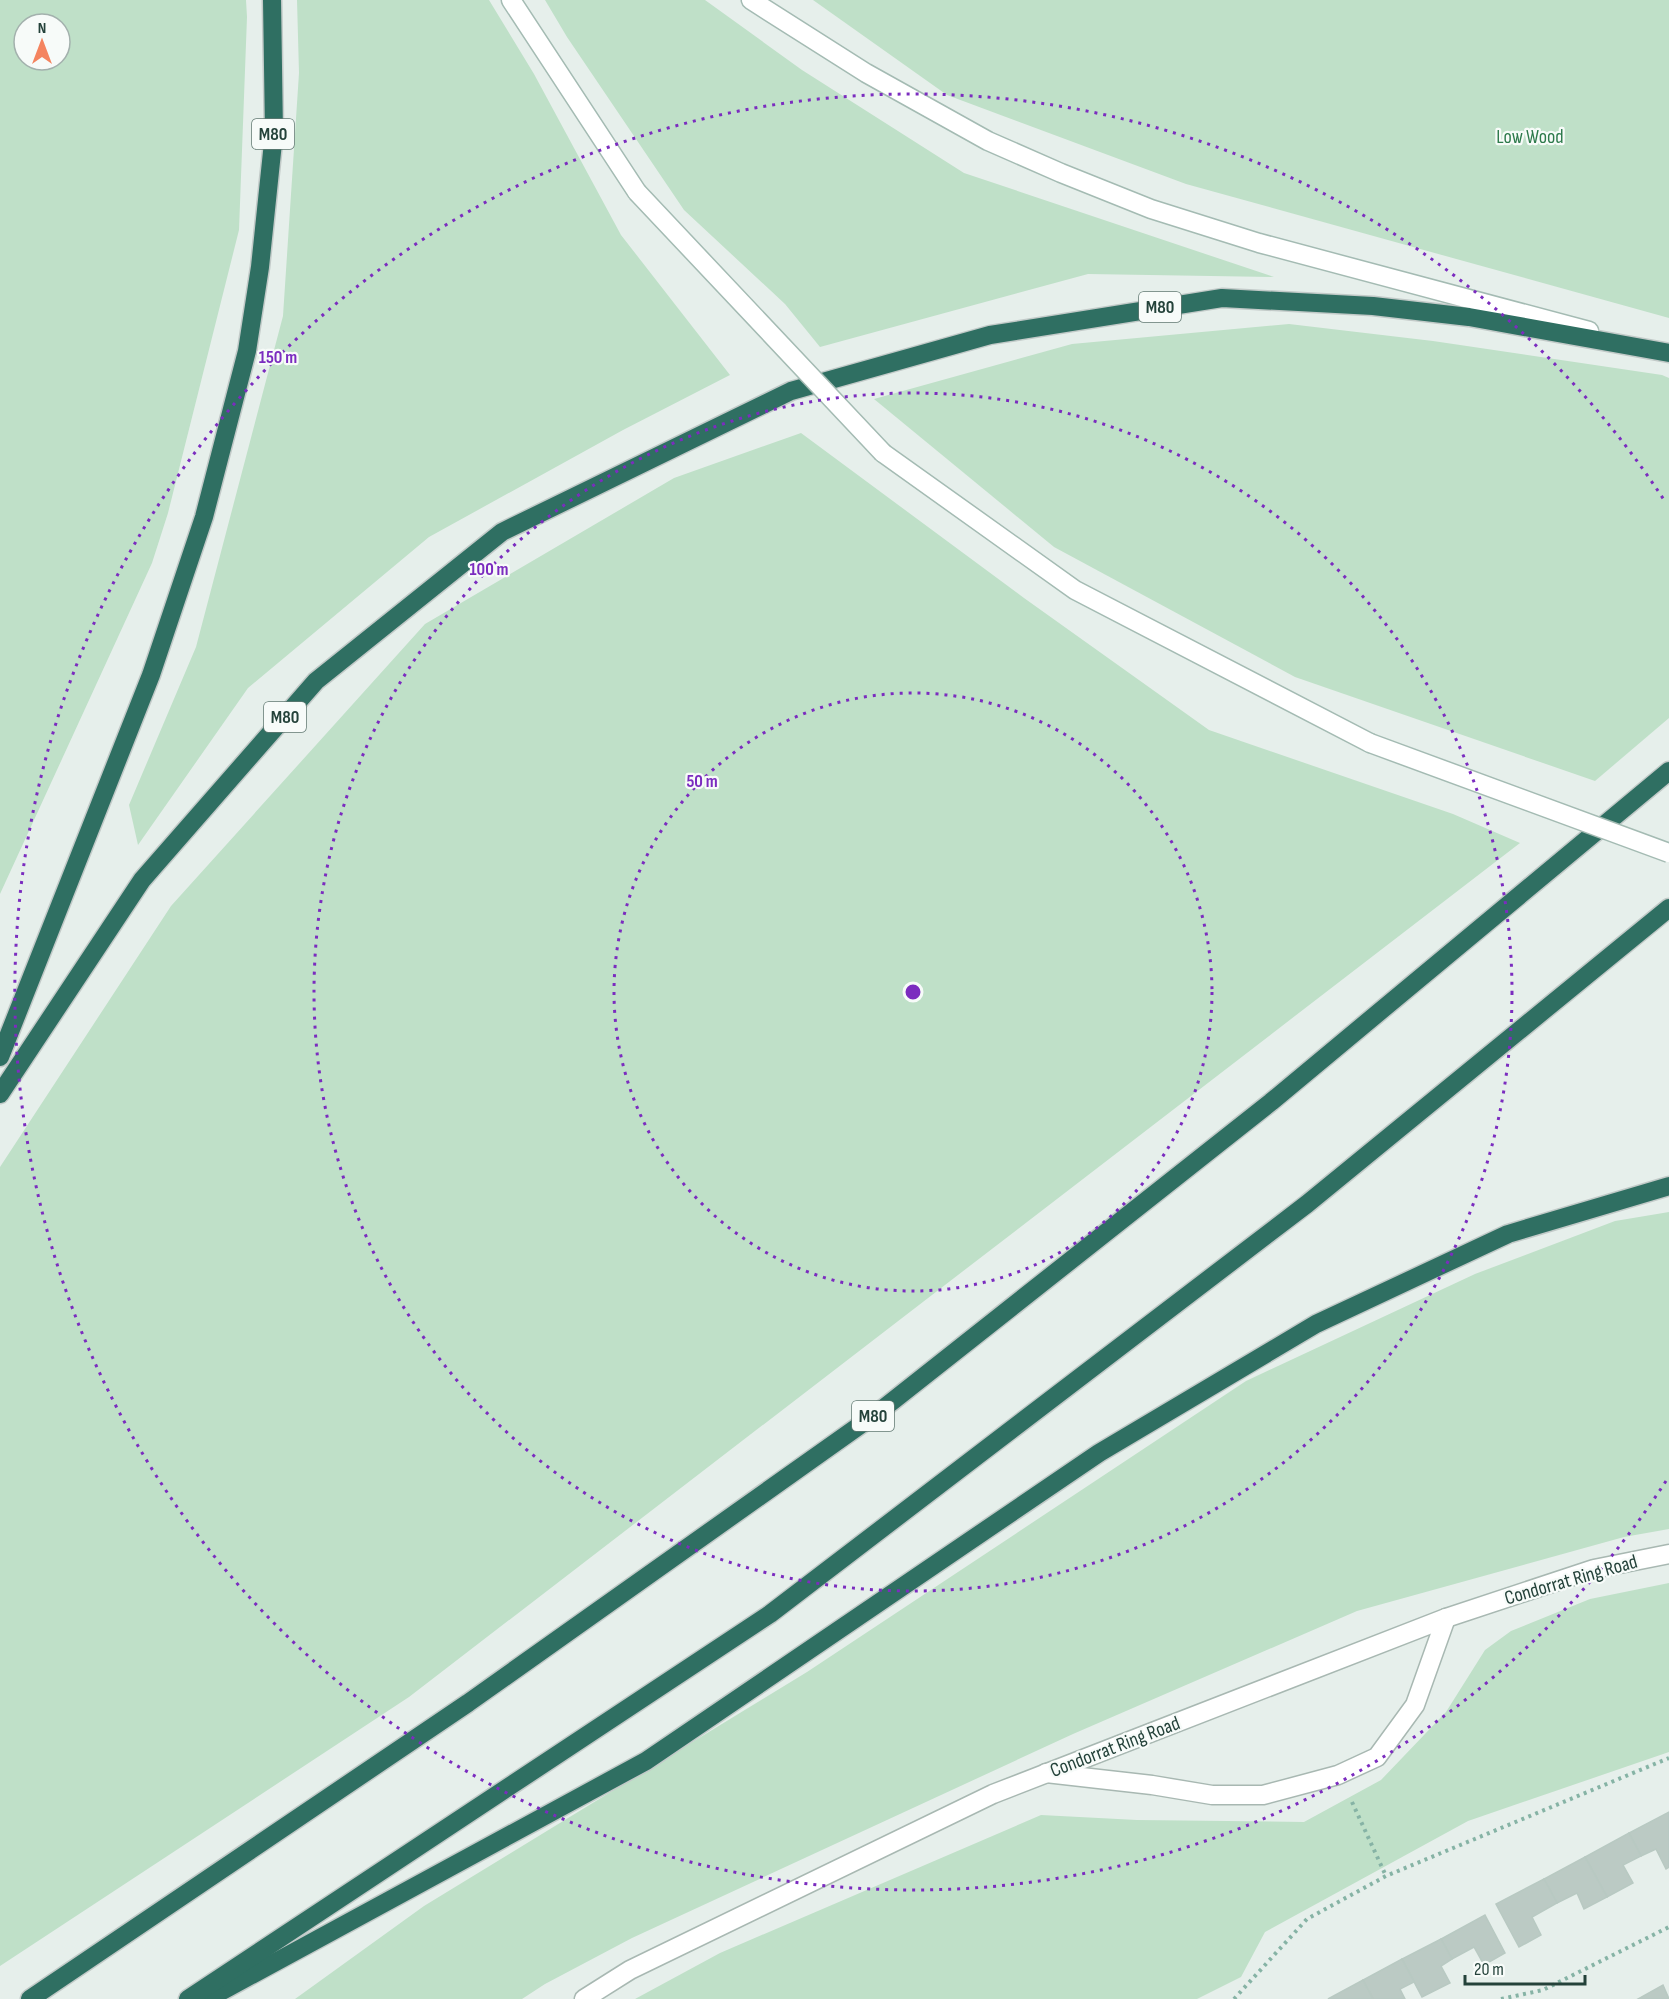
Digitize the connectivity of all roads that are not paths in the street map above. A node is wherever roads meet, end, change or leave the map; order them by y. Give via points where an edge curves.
1 (272, 0) edge
2 (511, 0) edge
3 (751, 0) edge
4 (1669, 353) edge
5 (1669, 771) edge
6 (1669, 853) edge
7 (1669, 908) edge
8 (0, 1057) edge
9 (0, 1094) edge
10 (1669, 1186) edge
11 (1669, 1554) edge
12 (1446, 1618) junction
13 (1046, 1773) junction
14 (30, 1999) edge
15 (188, 1999) edge
16 (206, 1999) edge
17 (584, 1999) edge

1 - 8 highway, M80 via 274,133 260,267 244,363 204,518 151,675
2 - 6 main road, bridge via 637,192 883,453 1075,590 1370,743
3 - 4 main road via 866,73 988,141 1151,209 1259,243
4 - 9 highway, M80 via 1470,317 1372,306 1222,298 990,335 791,391 502,531 316,681 142,880
5 - 14 highway, M80 via 1271,1102 880,1411 468,1703
7 - 15 highway via 1307,1204 770,1614
10 - 16 highway via 1508,1234 1316,1324 1099,1452 646,1761
11 - 12 main road, Condorrat Ring Road via 1594,1569
12 - 13 main road, Condorrat Ring Road
12 - 13 main road via 1415,1705 1377,1757 1338,1775 1263,1795 1212,1795
13 - 17 main road, Condorrat Ring Road via 993,1794 641,1965

